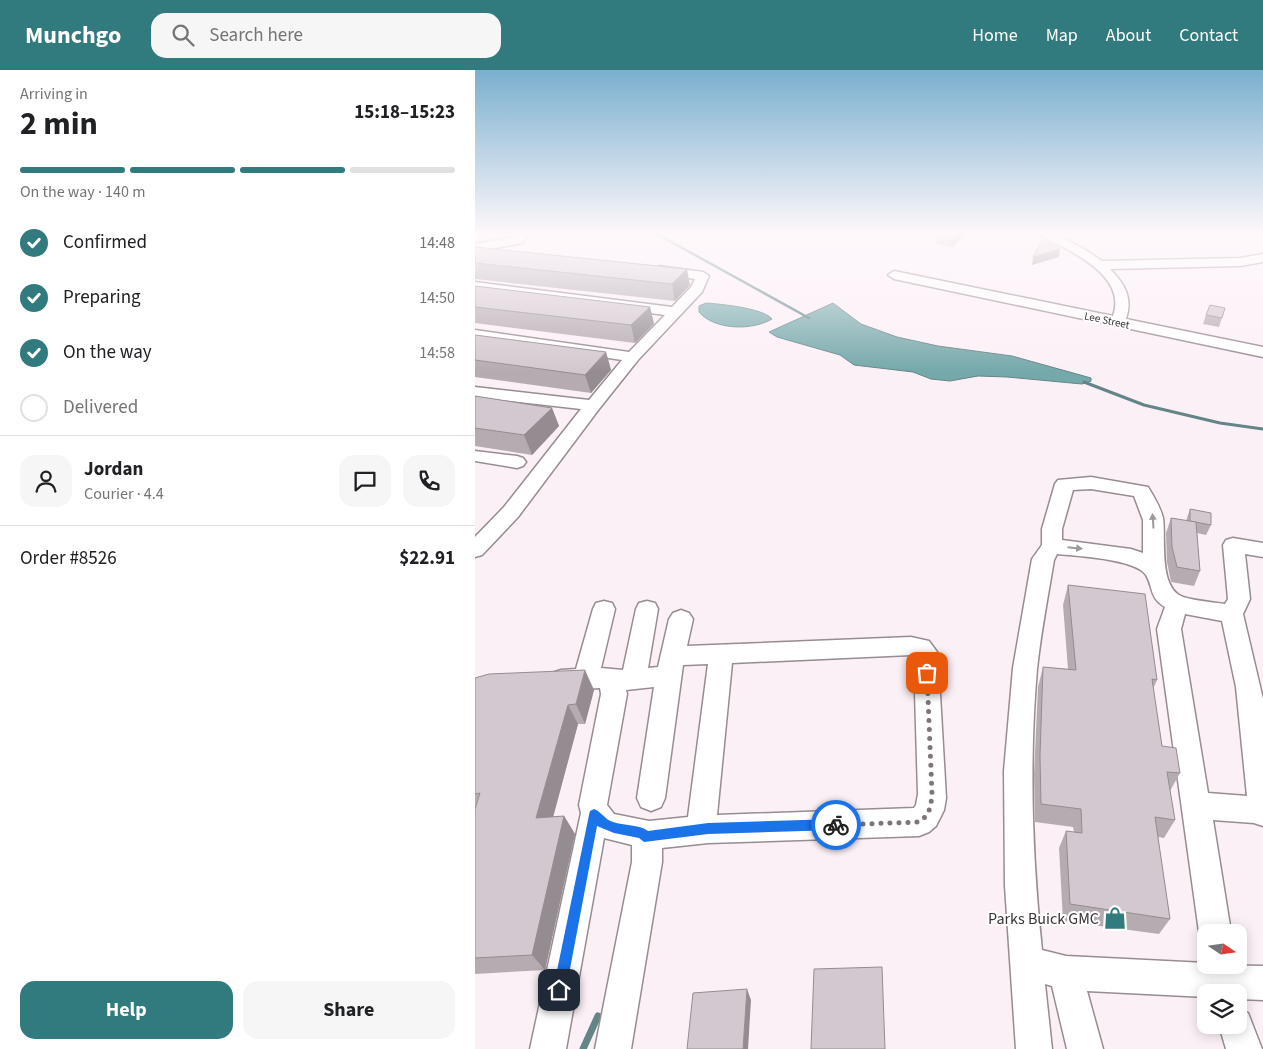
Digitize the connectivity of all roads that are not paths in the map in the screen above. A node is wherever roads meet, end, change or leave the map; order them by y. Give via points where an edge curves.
1 (701, 280) edge
2 (919, 280) edge
3 (1113, 280) edge
4 (475, 286) edge
5 (676, 312) junction
6 (1118, 323) junction
7 (475, 334) edge
8 (1263, 352) edge
9 (633, 357) junction
10 (475, 392) edge
11 (593, 405) junction
12 (475, 456) edge
13 (517, 462) dead end
14 (1052, 546) junction
15 (475, 550) edge
16 (1263, 550) edge
17 (1155, 570) junction
18 (1177, 604) junction
19 (604, 609) dead end
20 (647, 609) dead end
21 (1232, 614) junction
22 (681, 619) dead end
23 (721, 654) junction
24 (670, 666) junction
25 (539, 680) edge
26 (610, 680) junction
27 (1257, 703) edge
28 (651, 798) dead end
29 (1196, 806) junction
30 (1262, 811) edge
31 (594, 815) junction
32 (701, 830) junction
33 (644, 836) junction
34 (1214, 924) edge
35 (1027, 962) junction
36 (1066, 973) junction
37 (1223, 979) edge
38 (1263, 983) edge
39 (1239, 1034) edge
40 (548, 1049) edge
41 (613, 1049) edge
42 (1034, 1049) edge
43 (1085, 1049) edge
44 (1244, 1049) edge

1 - 5 street
2 - 6 street, Lee Street
3 - 6 street via 1123,299
4 - 5 street
5 - 9 street
6 - 8 street, Lee Street
7 - 9 street
9 - 11 street
10 - 11 street
11 - 15 street via 511,512
12 - 13 street
14 -> 17 street via 1131,556
17 -> 14 street via 1154,516 1141,491 1091,483 1065,484 1052,529
14 - 35 street via 1043,559 1025,668 1018,771 1020,886
16 - 21 street via 1233,545 1239,599
17 - 18 street via 1164,596
18 - 21 street
18 - 29 street via 1169,629
19 - 26 street
20 - 26 street
21 - 27 street via 1249,687
22 - 24 street
23 - 24 street
23 - 32 street
23 - 32 street via 921,648 926,659 931,807 919,822
24 - 26 street
24 - 28 street
25 - 26 street
26 - 31 street via 614,694 593,805
27 - 30 street
29 - 30 street
29 - 34 street
31 - 33 street via 599,822 643,833
31 - 40 street
32 - 33 street
33 - 41 street via 647,862
35 - 36 street
35 - 42 street
36 - 37 street
36 - 43 street
37 - 38 street
39 - 44 street

